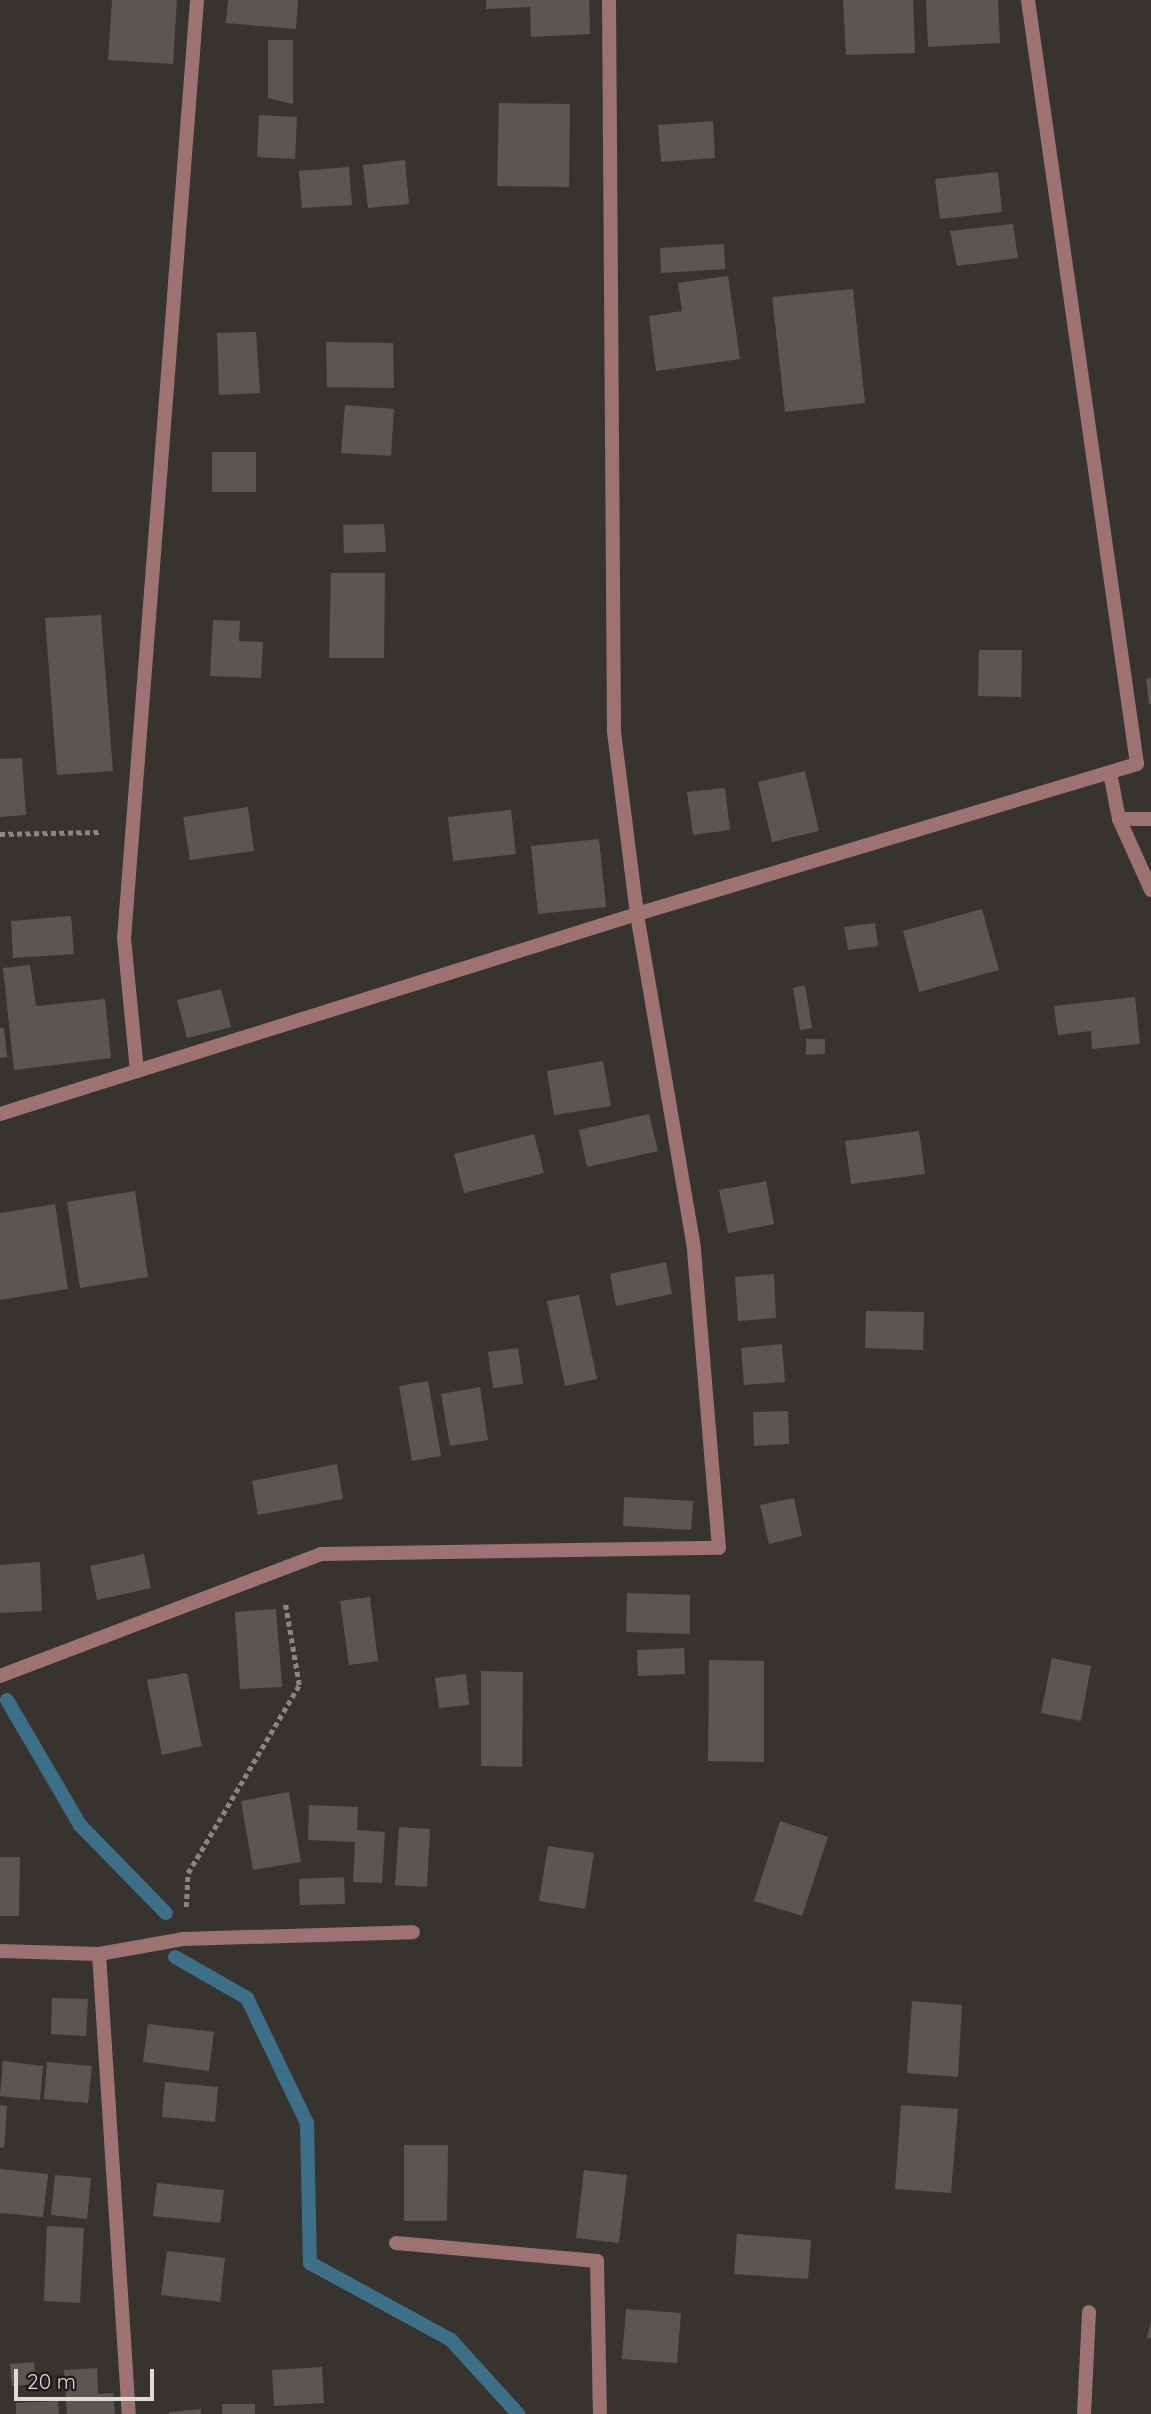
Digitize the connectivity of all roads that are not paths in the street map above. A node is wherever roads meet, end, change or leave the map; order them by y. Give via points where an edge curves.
1 (197, 0) edge
2 (609, 0) edge
3 (1028, 0) edge
4 (1110, 773) junction
5 (1119, 819) junction
6 (1151, 819) edge
7 (1151, 890) edge
8 (637, 914) junction
9 (136, 1072) junction
10 (0, 1114) edge
11 (0, 1676) edge
12 (413, 1932) dead end
13 (0, 1951) edge
14 (99, 1954) junction
15 (396, 2244) dead end
16 (1089, 2312) dead end
17 (129, 2414) edge
18 (600, 2414) edge
19 (1084, 2414) edge

1 - 9 street via 124,939
2 - 8 street via 614,731
3 - 4 street via 1137,764
4 - 5 street
4 - 8 street
5 - 6 street
5 - 7 street
8 - 9 street
8 - 11 street via 694,1248 719,1548 321,1554
9 - 10 street
12 - 14 street via 183,1939
13 - 14 street
14 - 17 street
15 - 18 street via 597,2262
16 - 19 street

